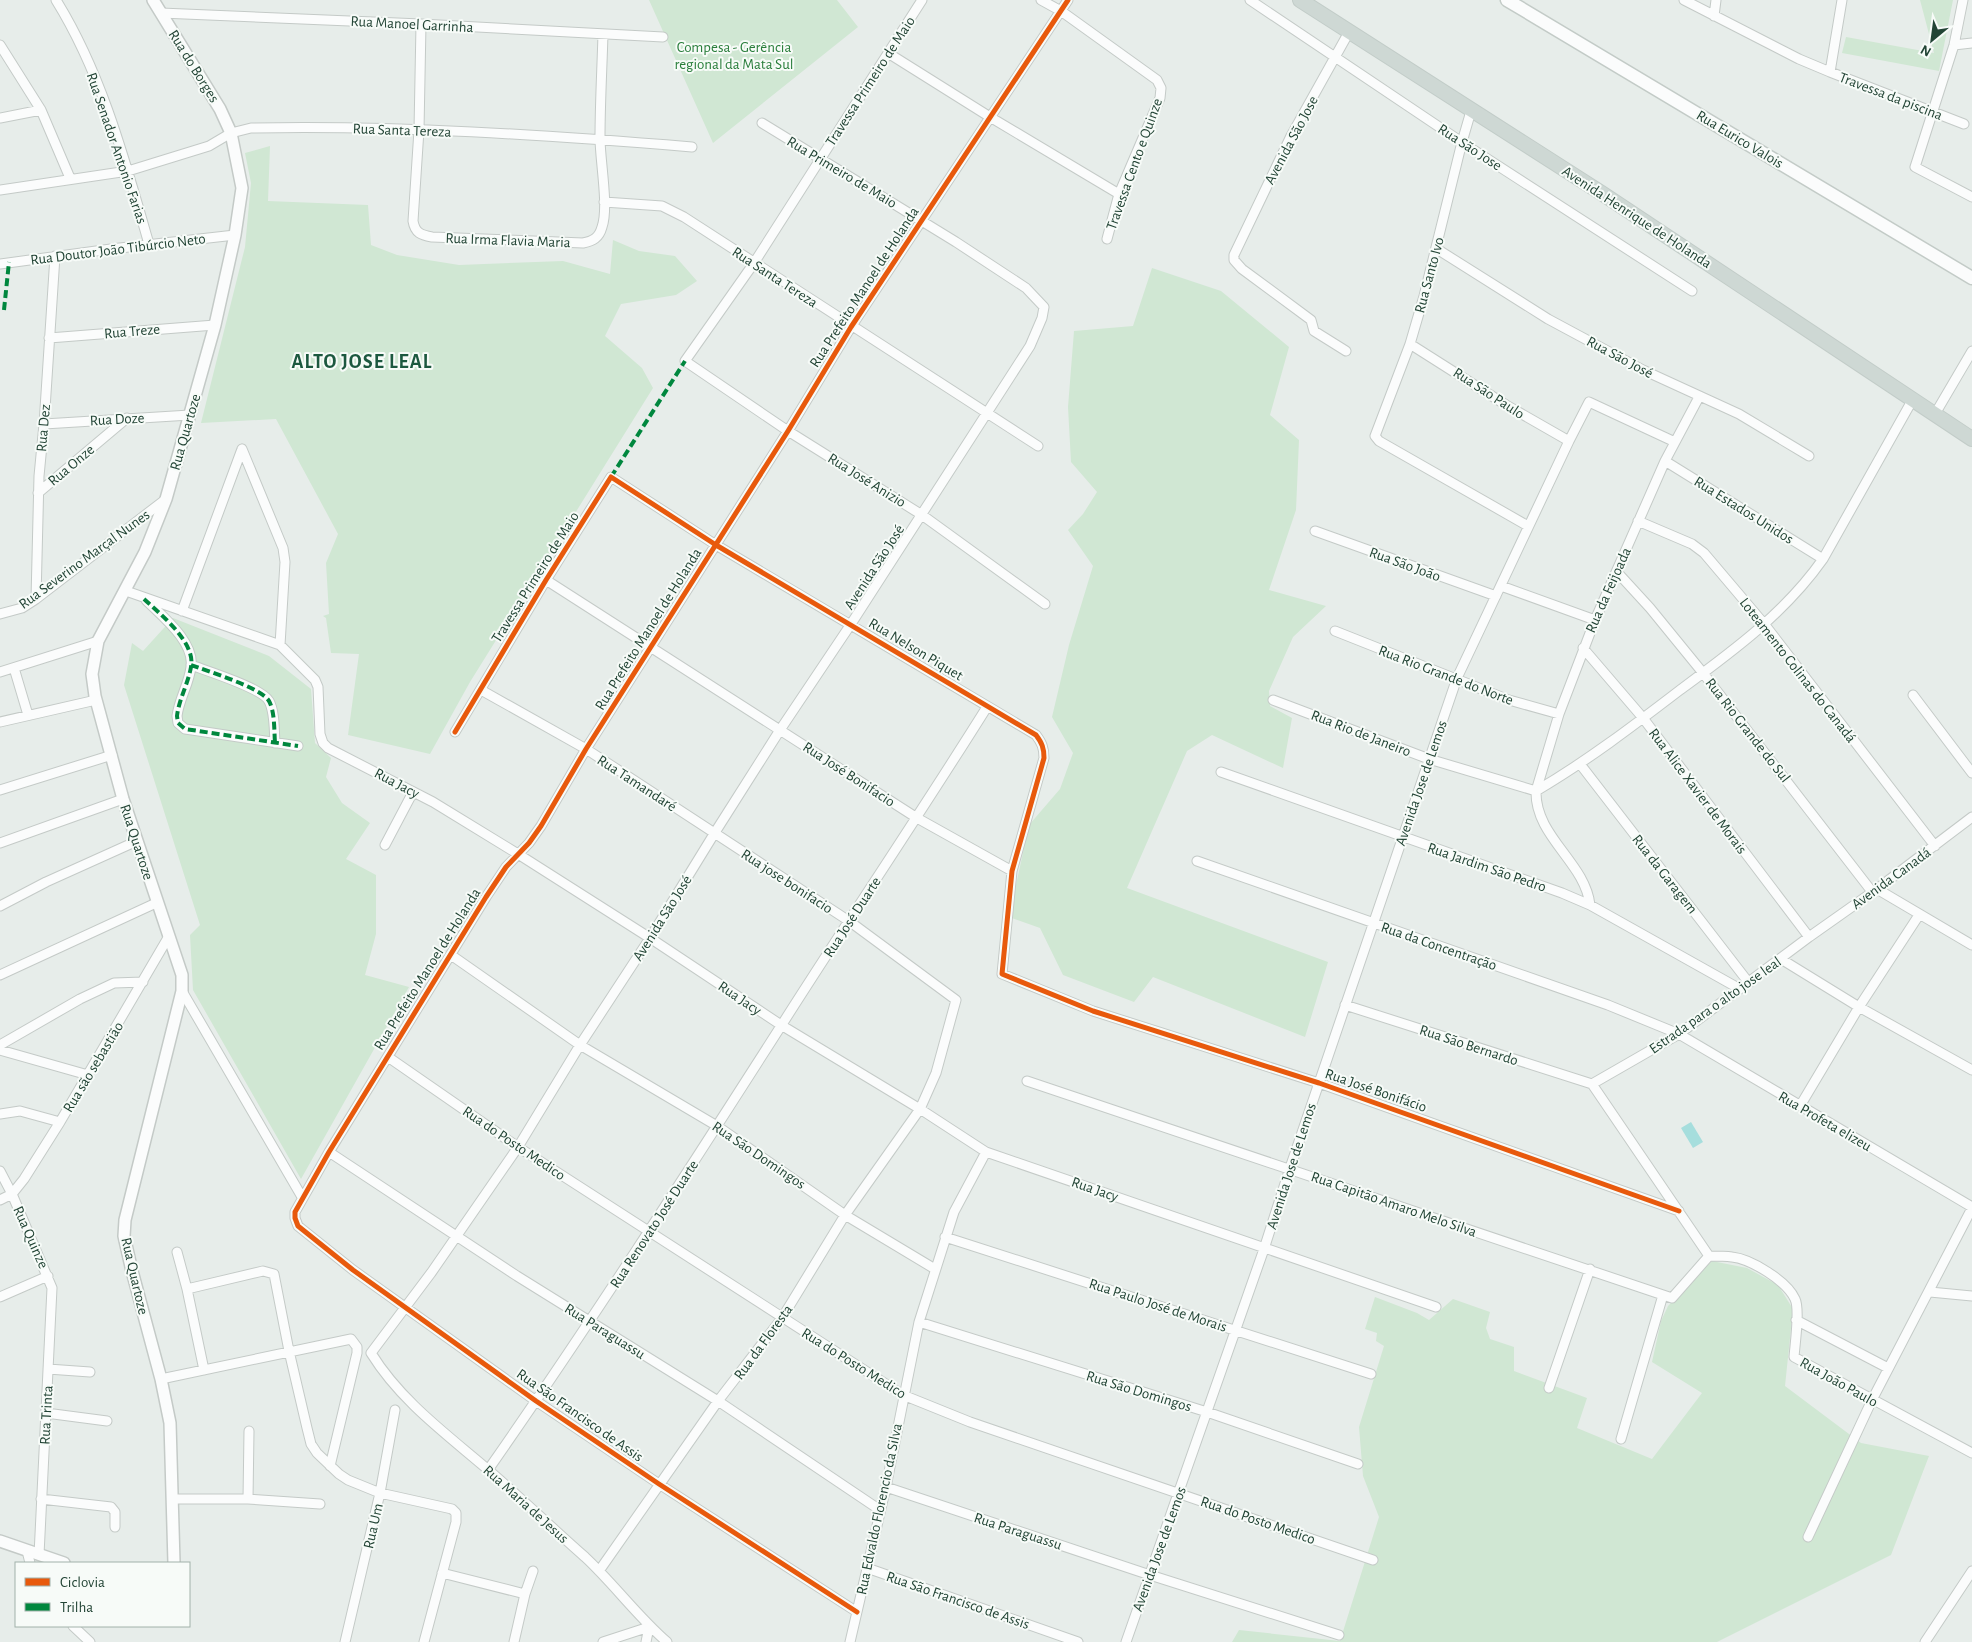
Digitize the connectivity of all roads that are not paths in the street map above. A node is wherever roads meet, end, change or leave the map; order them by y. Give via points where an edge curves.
1 (56, 0) edge
2 (153, 0) edge
3 (922, 0) edge
4 (1041, 0) edge
5 (1068, 0) edge
6 (1250, 0) edge
7 (1300, 0) edge
8 (1507, 0) edge
9 (1684, 0) edge
10 (1716, 0) edge
11 (1842, 0) edge
12 (1964, 0) edge
13 (1061, 11) junction
14 (161, 12) junction
15 (1714, 16) junction
16 (421, 24) junction
17 (1349, 32) junction
18 (603, 34) junction
19 (662, 37) dead end
20 (1972, 43) edge
21 (0, 45) edge
22 (1954, 45) junction
23 (888, 53) junction
24 (1336, 58) junction
25 (1830, 72) junction
26 (40, 110) junction
27 (1472, 111) junction
28 (1933, 113) junction
29 (990, 117) junction
30 (0, 118) edge
31 (762, 123) dead end
32 (1964, 124) dead end
33 (419, 130) junction
34 (232, 133) junction
35 (600, 139) junction
36 (1462, 142) junction
37 (692, 147) dead end
38 (820, 160) junction
39 (128, 171) junction
40 (70, 178) junction
41 (0, 190) edge
42 (1119, 194) junction
43 (1972, 196) edge
44 (604, 202) junction
45 (921, 221) junction
46 (235, 235) junction
47 (1107, 239) dead end
48 (149, 244) junction
49 (1437, 249) junction
50 (55, 256) junction
51 (754, 263) junction
52 (0, 264) edge
53 (1972, 278) edge
54 (1692, 291) dead end
55 (1044, 307) joint
56 (215, 325) junction
57 (851, 327) junction
58 (49, 338) junction
59 (1410, 344) junction
60 (1346, 351) dead end
61 (1972, 351) edge
62 (685, 361) joint
63 (1700, 397) junction
64 (1913, 399) junction
65 (987, 412) junction
66 (1935, 414) junction
67 (190, 415) junction
68 (128, 418) junction
69 (44, 424) junction
70 (788, 431) junction
71 (1972, 439) edge
72 (1569, 441) junction
73 (1675, 442) junction
74 (1038, 446) dead end
75 (1809, 456) dead end
76 (1665, 461) junction
77 (612, 478) joint
78 (38, 493) junction
79 (166, 499) junction
80 (922, 515) junction
81 (1638, 522) junction
82 (1528, 526) junction
83 (1315, 531) dead end
84 (716, 545) junction
85 (1823, 559) junction
86 (1617, 572) junction
87 (546, 580) junction
88 (1501, 586) junction
89 (126, 591) junction
90 (1496, 596) junction
91 (144, 598) junction
92 (36, 599) junction
93 (1045, 604) dead end
94 (182, 611) junction
95 (0, 614) edge
96 (1595, 620) junction
97 (852, 624) junction
98 (1765, 625) junction
99 (1335, 631) dead end
100 (98, 642) junction
101 (280, 645) junction
102 (651, 647) junction
103 (1584, 648) junction
104 (192, 665) junction
105 (14, 668) junction
106 (0, 672) edge
107 (1703, 673) junction
108 (1457, 678) junction
109 (481, 690) junction
110 (1913, 695) dead end
111 (96, 700) junction
112 (1273, 700) dead end
113 (987, 707) junction
114 (1559, 714) junction
115 (28, 715) junction
116 (1643, 718) junction
117 (0, 722) edge
118 (780, 730) junction
119 (455, 732) dead end
120 (275, 743) junction
121 (298, 746) dead end
122 (586, 749) junction
123 (112, 755) junction
124 (1428, 759) junction
125 (1580, 764) junction
126 (1221, 772) dead end
127 (1972, 773) edge
128 (0, 790) edge
129 (413, 792) junction
130 (1536, 792) junction
131 (123, 800) junction
132 (1972, 817) edge
133 (917, 818) junction
134 (714, 834) junction
135 (1403, 838) junction
136 (137, 841) junction
137 (0, 843) edge
138 (385, 845) dead end
139 (1935, 846) junction
140 (518, 854) junction
141 (1197, 861) dead end
142 (1012, 872) junction
143 (1875, 891) junction
144 (156, 903) junction
145 (1590, 905) junction
146 (0, 906) edge
147 (1919, 915) junction
148 (849, 921) junction
149 (1373, 923) junction
150 (169, 936) junction
151 (1809, 937) junction
152 (650, 938) junction
153 (1972, 945) edge
154 (451, 955) junction
155 (1781, 959) junction
156 (0, 976) edge
157 (144, 982) junction
158 (1749, 983) junction
159 (1740, 988) junction
160 (182, 991) junction
161 (1345, 1006) junction
162 (1859, 1007) junction
163 (781, 1025) junction
164 (1678, 1034) junction
165 (0, 1044) edge
166 (580, 1045) junction
167 (0, 1050) edge
168 (388, 1057) junction
169 (1972, 1070) edge
170 (88, 1075) junction
171 (1027, 1081) dead end
172 (1319, 1083) junction
173 (1592, 1084) junction
174 (1800, 1106) junction
175 (920, 1108) junction
176 (0, 1114) edge
177 (60, 1122) junction
178 (717, 1126) junction
179 (518, 1147) junction
180 (329, 1152) junction
181 (986, 1152) junction
182 (1290, 1168) junction
183 (0, 1171) edge
184 (12, 1194) junction
185 (302, 1197) junction
186 (0, 1200) edge
187 (1972, 1208) edge
188 (1679, 1211) junction
189 (846, 1214) junction
190 (298, 1226) joint
191 (650, 1231) junction
192 (458, 1236) junction
193 (945, 1237) junction
194 (1264, 1249) junction
195 (177, 1252) dead end
196 (1709, 1256) junction
197 (935, 1269) junction
198 (1590, 1269) junction
199 (48, 1276) junction
200 (187, 1289) junction
201 (1930, 1292) junction
202 (1668, 1296) junction
203 (1972, 1296) edge
204 (0, 1297) edge
205 (405, 1307) junction
206 (1436, 1307) dead end
207 (782, 1318) junction
208 (1796, 1320) junction
209 (590, 1322) junction
210 (919, 1322) junction
211 (1235, 1330) junction
212 (289, 1351) junction
213 (1888, 1368) junction
214 (48, 1369) junction
215 (204, 1370) junction
216 (90, 1372) dead end
217 (1370, 1374) dead end
218 (161, 1379) junction
219 (1549, 1388) dead end
220 (903, 1395) junction
221 (1872, 1400) junction
222 (536, 1401) junction
223 (718, 1401) junction
224 (395, 1410) dead end
225 (1207, 1412) junction
226 (46, 1413) junction
227 (107, 1421) dead end
228 (249, 1431) dead end
229 (1620, 1439) dead end
230 (1972, 1453) edge
231 (1358, 1464) dead end
232 (330, 1466) junction
233 (488, 1470) junction
234 (659, 1484) junction
235 (886, 1487) junction
236 (380, 1493) junction
237 (1179, 1493) junction
238 (172, 1498) junction
239 (41, 1499) junction
240 (248, 1499) junction
241 (320, 1504) dead end
242 (880, 1510) junction
243 (115, 1527) dead end
244 (1808, 1537) dead end
245 (0, 1541) edge
246 (27, 1551) junction
247 (39, 1555) junction
248 (1373, 1560) dead end
249 (30, 1562) edge
250 (61, 1562) edge
251 (174, 1562) edge
252 (867, 1568) junction
253 (533, 1571) dead end
254 (599, 1571) junction
255 (1972, 1571) edge
256 (442, 1573) junction
257 (1150, 1575) junction
258 (525, 1594) junction
259 (857, 1612) junction
260 (74, 1627) edge
261 (649, 1627) junction
262 (1339, 1635) dead end
263 (90, 1642) edge
264 (346, 1642) edge
265 (424, 1642) edge
266 (514, 1642) edge
267 (603, 1642) edge
268 (646, 1642) edge
269 (667, 1642) edge
270 (850, 1642) edge
271 (1078, 1642) edge
272 (1126, 1642) edge
273 (1925, 1642) edge

1 - 39 street, Rua Senador Antonio Farias via 90,67
2 - 14 street, Rua do Borges
3 - 23 street, Travessa Primeiro de Maio
4 - 13 street, Travessa Cento e Quinze
5 - 13 street, Rua Prefeito Manoel de Holanda
6 - 24 street, Rua São Jose
7 - 17 main road, Avenida Henrique de Holanda
8 - 53 main road, Rua Eurico Valois
9 - 15 street
10 - 15 street
11 - 25 street, Travessa da piscina
12 - 22 street
13 - 29 street, Rua Prefeito Manoel de Holanda
13 - 42 street, Travessa Cento e Quinze via 1157,80 1161,88 1160,98
14 - 16 street, Rua Manoel Garrinha
14 - 34 street, Rua do Borges
15 - 25 street
16 - 18 street, Rua Manoel Garrinha
16 - 33 street
17 - 24 street, Avenida São Jose
17 - 27 main road, Avenida Henrique de Holanda
18 - 19 street, Rua Manoel Garrinha
18 - 35 street
20 - 22 street
21 - 26 street
22 - 28 street
23 - 29 street
23 - 38 street, Travessa Primeiro de Maio
24 - 36 street, Rua São Jose
24 - 60 street, Avenida São Jose via 1291,136 1234,260 1311,320 1314,331
25 - 28 street, Travessa da piscina
26 - 30 street
26 - 40 street
27 - 36 street, Rua Santo Ivo
27 - 64 main road, Avenida Henrique de Holanda via 1619,204
28 - 32 street, Travessa da piscina
28 - 43 street via 1916,167
29 - 42 street
29 - 45 street, Rua Prefeito Manoel de Holanda
31 - 38 street, Rua Primeiro de Maio
33 - 34 street, Rua Santa Tereza via 251,128
33 - 35 street, Rua Santa Tereza
33 - 44 street, Rua Irma Flavia Maria via 414,227 422,235 593,242 603,226
34 - 39 street, Rua Santa Tereza via 209,146
34 - 46 street, Rua Quartoze via 242,188
35 - 37 street, Rua Santa Tereza
35 - 44 street
36 - 49 street, Rua Santo Ivo
36 - 54 street, Rua São Jose
38 - 45 street, Rua Primeiro de Maio
38 - 51 street, Travessa Primeiro de Maio
39 - 40 street, Rua Santa Tereza
39 - 48 street, Rua Senador Antonio Farias
40 - 41 street, Rua Santa Tereza
42 - 47 street, Travessa Cento e Quinze
44 - 51 street, Rua Santa Tereza via 662,206
45 - 55 street, Rua Primeiro de Maio via 1026,288
45 - 57 street, Rua Prefeito Manoel de Holanda
46 - 48 street, Rua Doutor João Tibúrcio Neto
46 - 56 street, Rua Quartoze
48 - 50 street, Rua Doutor João Tibúrcio Neto
49 - 59 street, Rua Santo Ivo
49 - 63 street, Rua São José via 1548,319
50 - 52 street, Rua Doutor João Tibúrcio Neto
50 - 58 street, Rua Dez
51 - 57 street, Rua Santa Tereza
51 - 62 street, Travessa Primeiro de Maio
55 - 65 street, Avenida São José via 1030,346
56 - 58 street, Rua Treze
56 - 67 street, Rua Quartoze
57 - 65 street, Rua Santa Tereza
57 - 70 street, Rua Prefeito Manoel de Holanda
58 - 69 street, Rua Dez
59 - 72 street, Rua São Paulo
59 - 82 street, Rua Santo Ivo via 1375,435 1379,441
61 - 66 street
62 - 70 street, Rua José Anizio
63 - 73 street, Rua da Feijoada
63 - 75 street, Rua São José via 1739,414
64 - 66 main road, Avenida Henrique de Holanda
64 - 85 street
65 - 74 street, Rua Santa Tereza
65 - 80 street, Avenida São José
66 - 71 main road, Avenida Henrique de Holanda
67 - 68 street, Rua Doze
67 - 79 street, Rua Quartoze
68 - 69 street, Rua Doze
68 - 78 street, Rua Onze
69 - 78 street, Rua Dez
70 - 80 street, Rua José Anizio
70 - 84 street, Rua Prefeito Manoel de Holanda
72 - 73 street via 1589,402
72 - 82 street
73 - 76 street, Rua da Feijoada
76 - 81 street, Rua da Feijoada
76 - 85 street, Rua Estados Unidos
77 - 84 street, Rua Nelson Piquet
77 - 87 street, Travessa Primeiro de Maio
78 - 92 street, Rua Dez
79 - 89 street, Rua Quartoze
79 - 92 street, Rua Severino Marçal Nunes
80 - 93 street, Rua José Anizio
80 - 97 street, Avenida São José
81 - 86 street, Rua da Feijoada
81 - 98 street, Loteamento Colinas do Canadá via 1692,544 1704,553
82 - 88 street, Avenida Jose de Lemos
83 - 90 street, Rua São João
84 - 97 street, Rua Nelson Piquet
84 - 102 street, Rua Prefeito Manoel de Holanda
85 - 98 street via 1808,580
86 - 96 street, Rua da Feijoada
86 - 107 street, Rua Rio Grande do Sul
87 - 102 street, Rua José Bonifacio
87 - 109 street, Travessa Primeiro de Maio
88 - 90 street, Avenida Jose de Lemos
88 - 96 street
89 - 91 street, Rua Jacy
89 - 100 street, Rua Quartoze
90 - 108 street, Avenida Jose de Lemos
91 - 94 street, Rua Jacy
91 - 104 street via 180,636 189,651
92 - 95 street, Rua Severino Marçal Nunes via 22,608
94 - 101 street, Rua Jacy
94 - 101 street via 242,449 286,562
96 - 103 street, Rua da Feijoada
97 - 113 street, Rua Nelson Piquet
97 - 118 street, Avenida São José
98 - 107 street
98 - 139 street, Loteamento Colinas do Canadá
99 - 108 street, Rua Rio Grande do Norte
100 - 105 street
100 - 111 street, Rua Quartoze via 92,674
101 - 129 street, Rua Jacy via 315,680 323,743
102 - 118 street, Rua José Bonifacio
102 - 122 street, Rua Prefeito Manoel de Holanda
103 - 114 street, Rua da Feijoada
103 - 116 street, Rua Alice Xavier de Morais
104 - 120 street via 268,698
104 - 120 street via 178,711 178,722 182,727
105 - 106 street
105 - 115 street
107 - 116 street
107 - 143 street, Rua Rio Grande do Sul
108 - 114 street, Rua Rio Grande do Norte via 1509,700
108 - 124 street, Avenida Jose de Lemos
109 - 119 street, Travessa Primeiro de Maio
109 - 122 street, Rua Tamandaré
110 - 127 street
111 - 115 street
111 - 123 street, Rua Quartoze
112 - 124 street, Rua Rio de Janeiro
113 - 133 street, Rua José Duarte
113 - 142 street, Rua Nelson Piquet via 1036,735 1044,748
114 - 130 street, Rua da Feijoada
115 - 117 street
116 - 125 street
116 - 151 street, Rua Alice Xavier de Morais
118 - 133 street, Rua José Bonifacio
118 - 134 street, Avenida São José
120 - 121 street
122 - 134 street, Rua Tamandaré
122 - 140 street, Rua Prefeito Manoel de Holanda via 530,843
123 - 128 street
123 - 131 street, Rua Quartoze
124 - 130 street, Rua Rio de Janeiro
124 - 135 street, Avenida Jose de Lemos
125 - 130 street
125 - 158 street, Rua da Garagem
126 - 135 street, Rua Jardim São Pedro
129 - 138 street
129 - 140 street, Rua Jacy
130 - 145 street via 1542,821 1586,886
131 - 136 street, Rua Quartoze
131 - 137 street
132 - 139 street, Avenida Canadá
133 - 142 street, Rua José Bonifacio
133 - 148 street, Rua José Duarte
134 - 148 street, Rua jose bonifacio
134 - 152 street, Avenida São José
135 - 145 street, Rua Jardim São Pedro
135 - 149 street, Avenida Jose de Lemos
136 - 144 street, Rua Quartoze
136 - 146 street
139 - 143 street, Avenida Canadá
140 - 152 street, Rua Jacy
140 - 154 street, Rua Prefeito Manoel de Holanda via 497,879
141 - 149 street, Rua da Concentração
142 - 172 street, Rua José Bonifácio via 1002,974 1093,1011
143 - 147 street
143 - 151 street, Avenida Canadá
144 - 150 street, Rua Quartoze
144 - 156 street
145 - 159 street, Rua Jardim São Pedro
147 - 153 street
147 - 162 street
148 - 163 street, Rua José Duarte
148 - 175 street, Rua jose bonifacio via 956,1000 936,1074
149 - 161 street, Avenida Jose de Lemos
149 - 164 street, Rua da Concentração via 1608,1005
150 - 157 street, Rua são sebastião
150 - 160 street, Rua Quartoze via 182,975
151 - 155 street, Estrada para o alto jose leal
152 - 163 street, Rua Jacy
152 - 166 street, Avenida São José
154 - 166 street, Rua São Domingos
154 - 168 street, Rua Prefeito Manoel de Holanda
155 - 158 street, Estrada para o alto jose leal
155 - 162 street
157 - 165 street via 114,983
157 - 170 street, Rua são sebastião
158 - 159 street, Estrada para o alto jose leal
159 - 164 street, Estrada para o alto jose leal
160 - 185 street
160 - 218 street, Rua Quartoze via 124,1229
161 - 172 street, Avenida Jose de Lemos
161 - 173 street, Rua São Bernardo
162 - 169 street
162 - 174 street
163 - 175 street, Rua Jacy
163 - 178 street, Rua José Duarte
164 - 173 street, Estrada para o alto jose leal
164 - 174 street, Rua Profeta elizeu
166 - 178 street, Rua São Domingos
166 - 179 street
167 - 170 street
168 - 179 street, Rua do Posto Medico
168 - 180 street, Rua Prefeito Manoel de Holanda
170 - 177 street, Rua são sebastião
171 - 182 street, Rua Capitão Amaro Melo Silva
172 - 182 street, Avenida Jose de Lemos
172 - 188 street, Rua José Bonifácio
173 - 188 street
174 - 187 street, Rua Profeta elizeu
175 - 181 street, Rua Jacy
175 - 189 street, Rua da Floresta
176 - 177 street via 20,1111
177 - 184 street, Rua são sebastião
178 - 189 street, Rua São Domingos
178 - 191 street, Rua Renovato José Duarte
179 - 191 street, Rua do Posto Medico
179 - 192 street
180 - 185 street, Rua Prefeito Manoel de Holanda
180 - 192 street, Rua Paraguassu
181 - 193 street, Rua Edvaldo Florencio da Silva via 954,1212
181 - 194 street, Rua Jacy
182 - 194 street, Avenida Jose de Lemos
182 - 198 street, Rua Capitão Amaro Melo Silva
183 - 184 street, Rua Quinze
184 - 186 street
184 - 199 street, Rua Quinze
185 - 190 street, Rua Prefeito Manoel de Holanda via 295,1212
187 - 201 street
188 - 196 street
189 - 197 street, Rua São Domingos
189 - 207 street, Rua da Floresta
190 - 205 street, Rua São Francisco de Assis
191 - 207 street, Rua do Posto Medico
191 - 209 street, Rua Renovato José Duarte
192 - 205 street
192 - 209 street, Rua Paraguassu
193 - 197 street, Rua Edvaldo Florencio da Silva
193 - 211 street, Rua Paulo José de Morais
194 - 206 street, Rua Jacy
194 - 211 street, Avenida Jose de Lemos
195 - 200 street
196 - 202 street
196 - 208 street, Rua João Paulo via 1747,1260 1763,1269 1787,1287 1796,1300
197 - 210 street, Rua Edvaldo Florencio da Silva
198 - 202 street
198 - 219 street
199 - 204 street
199 - 214 street, Rua Trinta via 52,1288
200 - 212 street via 262,1271 274,1274
200 - 215 street
201 - 203 street
201 - 213 street
202 - 229 street
205 - 222 street, Rua São Francisco de Assis
205 - 233 street, Rua Maria de Jesus via 371,1353 396,1388
207 - 220 street, Rua do Posto Medico
207 - 223 street, Rua da Floresta
208 - 213 street
208 - 221 street, Rua João Paulo via 1794,1357
209 - 222 street
209 - 223 street, Rua Paraguassu
210 - 220 street, Rua Edvaldo Florencio da Silva
210 - 225 street, Rua São Domingos
211 - 217 street, Rua Paulo José de Morais
211 - 225 street, Avenida Jose de Lemos
212 - 215 street
212 - 232 street via 311,1444
212 - 232 street via 351,1339 357,1347
213 - 221 street
214 - 216 street
214 - 226 street, Rua Trinta
215 - 218 street
218 - 238 street, Rua Quartoze via 170,1423
220 - 235 street, Rua Edvaldo Florencio da Silva
220 - 237 street, Rua do Posto Medico via 970,1422
221 - 230 street, Rua João Paulo
221 - 244 street
222 - 233 street
222 - 234 street, Rua São Francisco de Assis
223 - 234 street, Rua da Floresta
223 - 242 street, Rua Paraguassu
224 - 236 street, Rua Um
225 - 231 street, Rua São Domingos
225 - 237 street, Avenida Jose de Lemos
226 - 227 street
226 - 239 street, Rua Trinta
228 - 240 street
232 - 236 street via 348,1480
233 - 254 street, Rua Maria de Jesus
234 - 254 street, Rua da Floresta
234 - 259 street, Rua São Francisco de Assis
235 - 242 street, Rua Edvaldo Florencio da Silva
235 - 257 street, Rua Paraguassu
236 - 256 street via 452,1509 456,1513
236 - 264 street, Rua Um
237 - 248 street, Rua do Posto Medico
237 - 257 street, Avenida Jose de Lemos
238 - 240 street
238 - 251 street, Rua Quartoze
239 - 243 street via 111,1507 115,1512
239 - 247 street, Rua Trinta
240 - 241 street
242 - 252 street, Rua Edvaldo Florencio da Silva
245 - 246 street
246 - 247 street
246 - 249 street
247 - 250 street
252 - 259 street, Rua Edvaldo Florencio da Silva
252 - 271 street, Rua São Francisco de Assis
253 - 258 street
254 - 261 street, Rua Maria de Jesus
255 - 273 street
256 - 258 street
256 - 265 street
257 - 262 street, Rua Paraguassu
257 - 272 street, Avenida Jose de Lemos
258 - 266 street
259 - 270 street, Rua Edvaldo Florencio da Silva
260 - 263 street
261 - 267 street
261 - 268 street
261 - 269 street, Rua Maria de Jesus

